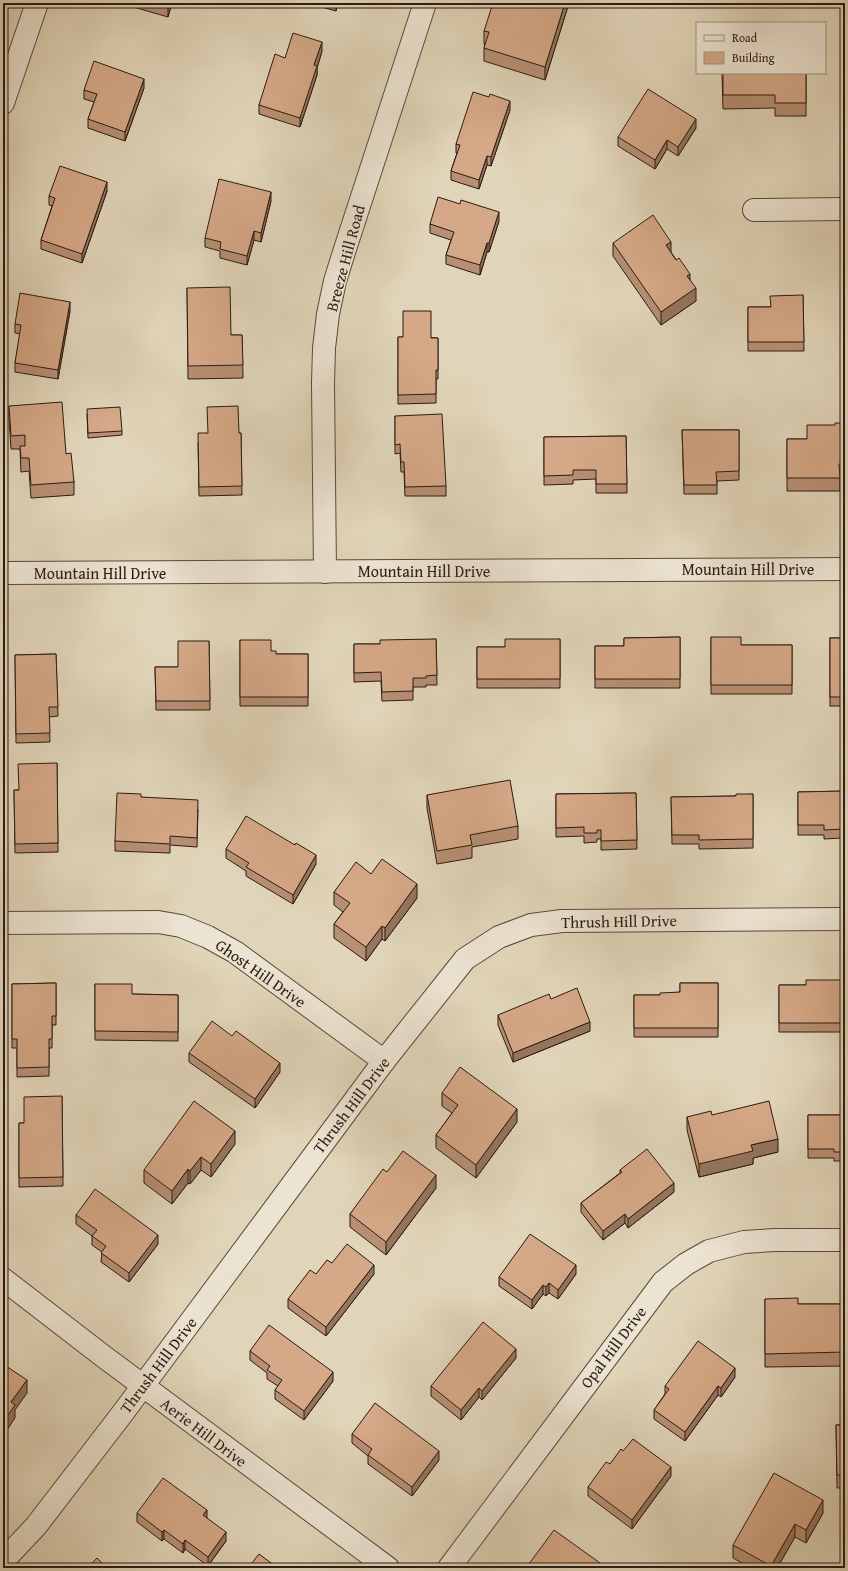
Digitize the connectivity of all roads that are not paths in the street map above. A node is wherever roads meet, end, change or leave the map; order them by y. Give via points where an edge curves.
1 (37, 3) edge
2 (425, 3) edge
3 (3, 103) edge
4 (845, 209) edge
5 (754, 210) dead end
6 (845, 569) edge
7 (324, 572) junction
8 (3, 574) edge
9 (845, 919) edge
10 (3, 923) edge
11 (384, 1061) junction
12 (845, 1240) edge
13 (3, 1279) edge
14 (143, 1386) junction
15 (3, 1561) edge
16 (388, 1568) edge
17 (450, 1568) edge

1 - 3 street
2 - 7 street, Breeze Hill Road via 335,281 328,314 323,383
4 - 5 street
6 - 7 street, Mountain Hill Drive
7 - 8 street, Mountain Hill Drive
9 - 11 street, Thrush Hill Drive via 562,921 531,925 499,937 465,959
10 - 11 street, Ghost Hill Drive via 158,922 181,926 235,952
11 - 14 street, Thrush Hill Drive
12 - 17 street, Opal Hill Drive via 744,1242 709,1251 686,1264 663,1282
13 - 14 street, Aerie Hill Drive
14 - 15 street, Thrush Hill Drive via 36,1526
14 - 16 street, Aerie Hill Drive

